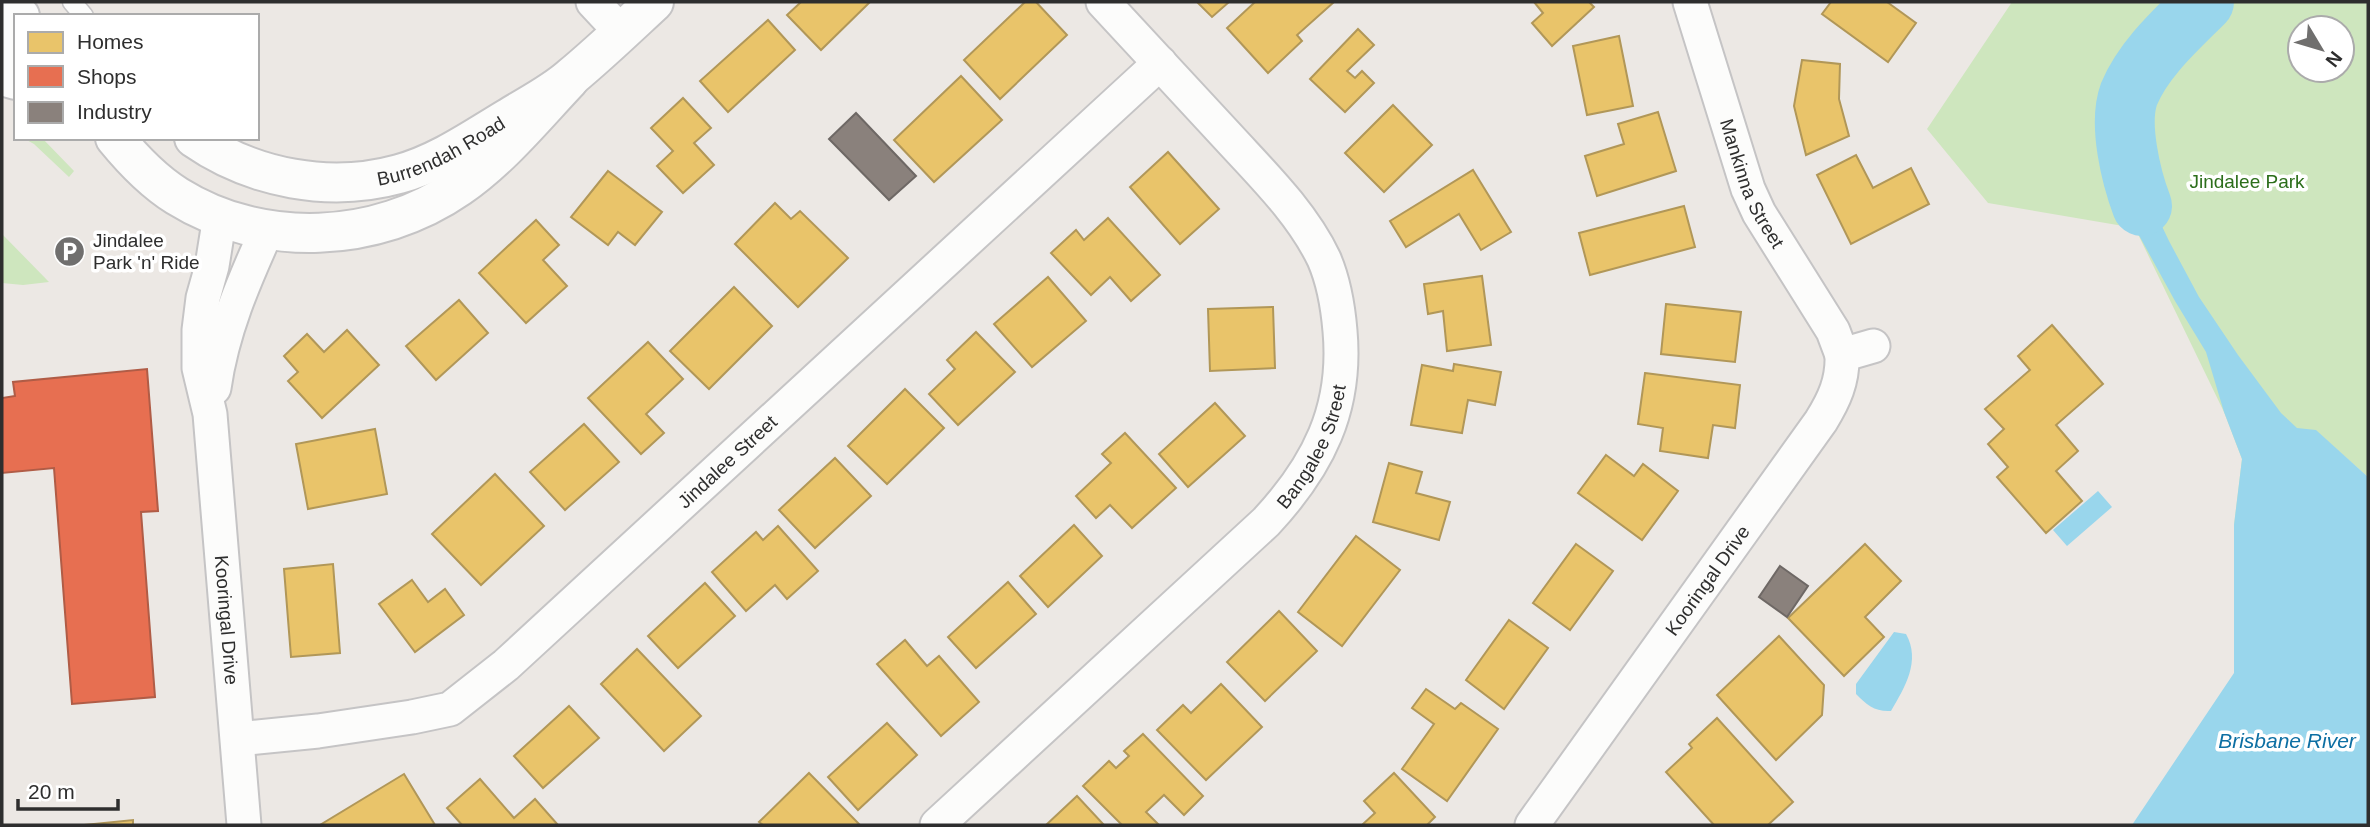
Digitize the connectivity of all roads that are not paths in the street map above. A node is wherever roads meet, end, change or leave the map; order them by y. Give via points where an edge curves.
1 (593, 2) edge
2 (654, 2) edge
3 (1103, 2) edge
4 (1699, 5) edge
5 (621, 32) junction
6 (1160, 63) junction
7 (569, 80) junction
8 (117, 140) edge
9 (197, 140) edge
10 (266, 173) junction
11 (220, 216) junction
12 (267, 230) junction
13 (211, 333) junction
14 (1873, 346) dead end
15 (1842, 355) junction
16 (238, 739) junction
17 (244, 825) edge
18 (937, 825) edge
19 (1532, 825) edge

1 - 5 street
2 - 5 street, Burrendah Road
3 - 6 street, Bangalee Street
4 - 15 street, Mankinna Street via 1748,189 1833,331
5 - 7 street, Burrendah Road
6 - 16 street, Jindalee Street via 506,665 450,709
6 - 18 street, Bangalee Street via 1283,198 1324,259 1337,302 1342,352 1342,376 1329,427 1312,464 1266,522
7 - 10 street, Burrendah Road via 455,151 398,174 339,183
7 - 12 street via 494,159 433,202 368,228 294,233
8 - 11 street via 169,190
9 - 10 street, Burrendah Road
10 - 11 street
10 - 12 street
11 - 12 street
11 - 13 street, Kooringal Drive via 203,298
12 - 13 street, Kooringal Drive via 242,285
13 - 16 street, Kooringal Drive via 199,369 210,414
14 - 15 street
15 - 19 street, Kooringal Drive via 1836,396 1821,421
16 - 17 street, Kooringal Drive

